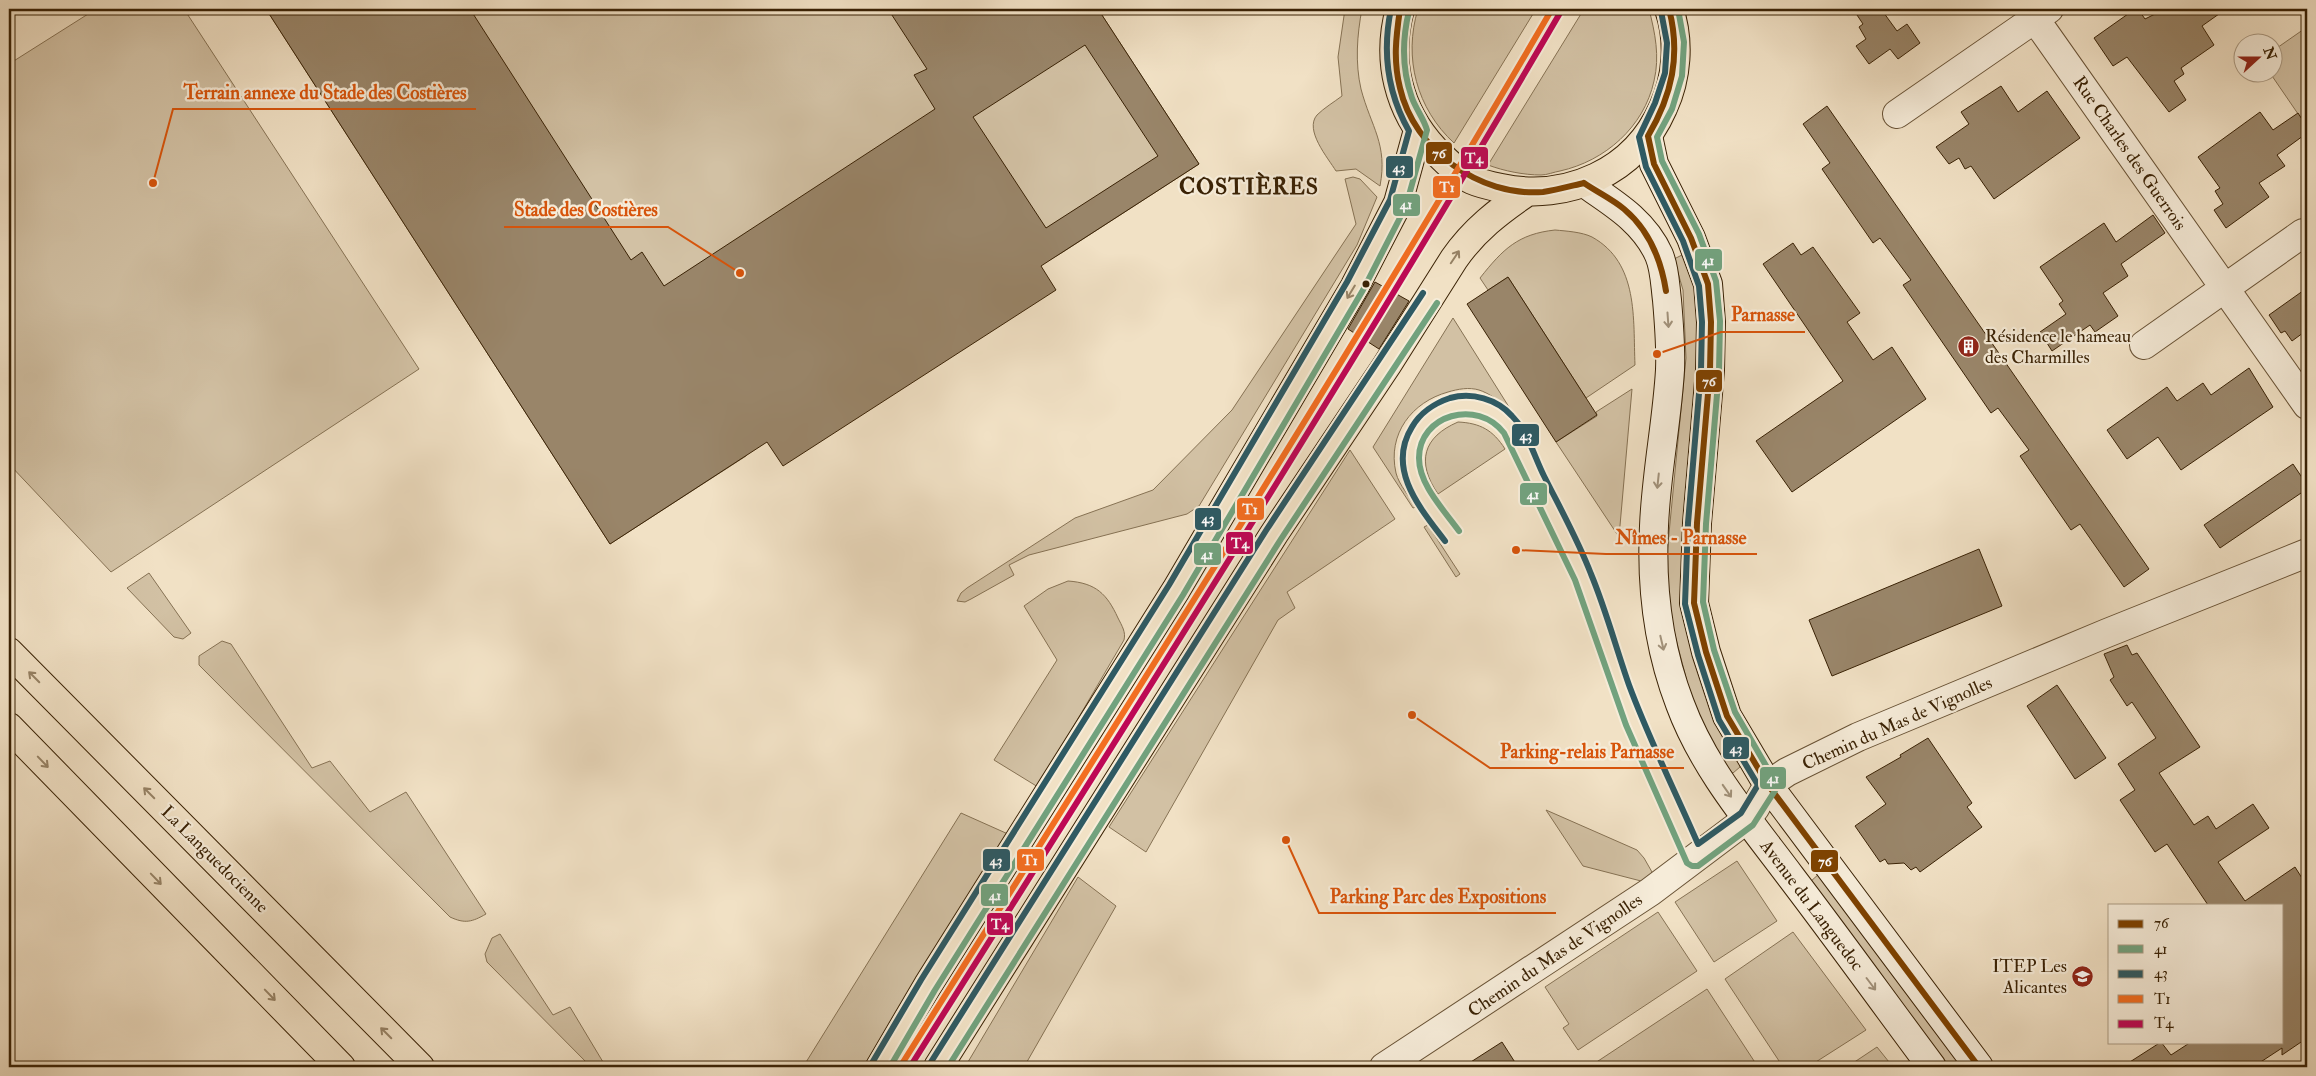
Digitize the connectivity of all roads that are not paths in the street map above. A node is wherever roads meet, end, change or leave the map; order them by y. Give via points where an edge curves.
1 (1400, 9) edge
2 (1669, 9) edge
3 (2042, 14) edge
4 (1897, 114) dead end
5 (1418, 130) junction
6 (1648, 136) junction
7 (1584, 183) junction
8 (1527, 192) junction
9 (2303, 233) dead end
10 (2225, 288) junction
11 (2144, 345) dead end
12 (2307, 406) edge
13 (2307, 553) edge
14 (9, 652) edge
15 (9, 728) edge
16 (1768, 785) junction
17 (1747, 819) junction
18 (341, 1067) edge
19 (420, 1067) edge
20 (880, 1067) edge
21 (938, 1067) edge
22 (1384, 1067) edge
23 (1932, 1067) edge
24 (1979, 1067) edge

1 - 5 main road via 1394,38 1395,73 1404,102
2 - 6 main road via 1676,60 1668,97
3 - 4 street
3 - 10 street, Rue Charles des Guerrois
5 - 8 main road via 1440,155 1472,180
5 -> 20 main road via 1398,203 1355,286 1176,590
6 - 7 main road via 1628,157
6 - 16 street, Avenue du Languedoc via 1654,164 1692,238 1708,284 1710,370 1694,603 1727,716
7 - 8 main road via 1556,191
7 -> 17 street, Avenue du Languedoc via 1623,208 1639,224 1659,255 1663,269 1670,369 1654,525 1653,576 1657,618 1668,670 1694,736 1708,763
21 -> 8 main road via 1274,534 1454,259 1492,217
9 - 10 street
10 - 11 street
10 - 12 street, Rue Charles des Guerrois
13 - 16 street, Chemin du Mas de Vignolles via 1858,737 1787,772
19 -> 14 main road, La Languedocienne
15 -> 18 main road
16 - 17 street, Chemin du Mas de Vignolles
16 - 24 street, Avenue du Languedoc
17 - 22 street, Chemin du Mas de Vignolles via 1650,892
17 -> 23 street, Avenue du Languedoc

